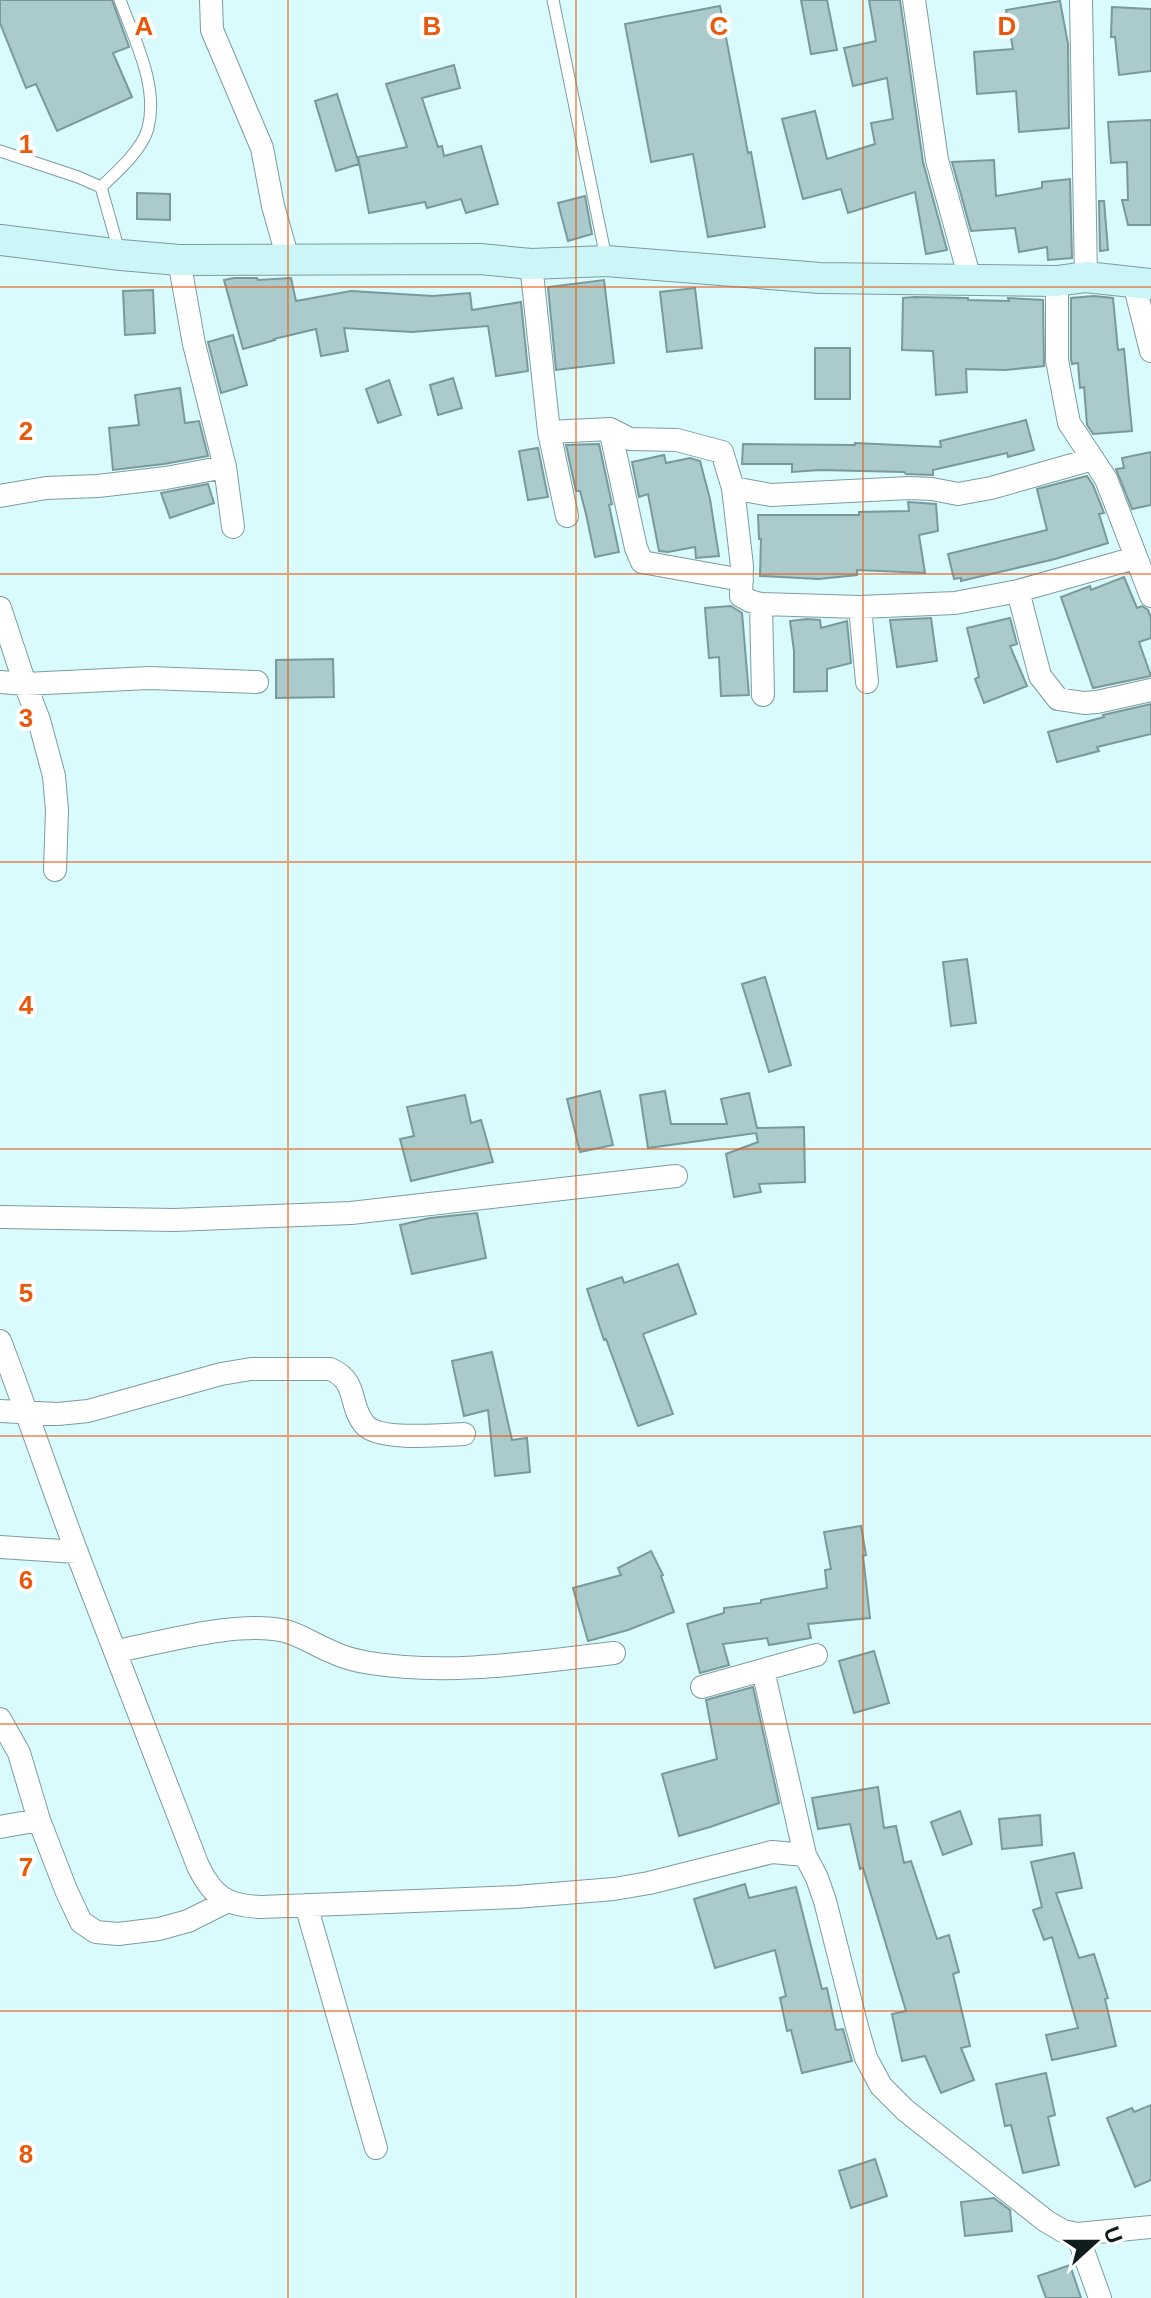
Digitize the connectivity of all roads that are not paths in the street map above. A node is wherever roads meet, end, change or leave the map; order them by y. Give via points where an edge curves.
1 (120, 0) edge
2 (211, 0) edge
3 (553, 0) edge
4 (914, 0) edge
5 (1081, 0) edge
6 (0, 151) edge
7 (101, 187) junction
8 (0, 240) edge
9 (121, 255) junction
10 (288, 259) junction
11 (179, 260) junction
12 (606, 261) junction
13 (531, 264) junction
14 (970, 279) junction
15 (1072, 279) junction
16 (1142, 284) edge
17 (1151, 351) edge
18 (610, 429) junction
19 (549, 432) junction
20 (1093, 459) junction
21 (225, 467) junction
22 (733, 488) junction
23 (0, 496) edge
24 (567, 516) dead end
25 (233, 527) dead end
26 (1135, 558) junction
27 (742, 580) junction
28 (1018, 591) junction
29 (1151, 596) edge
30 (761, 604) junction
31 (860, 607) junction
32 (0, 608) edge
33 (0, 682) edge
34 (257, 682) dead end
35 (867, 682) dead end
36 (25, 684) junction
37 (1151, 690) edge
38 (763, 695) dead end
39 (55, 870) dead end
40 (676, 1176) dead end
41 (0, 1217) edge
42 (0, 1341) edge
43 (0, 1411) edge
44 (28, 1413) junction
45 (464, 1434) dead end
46 (0, 1547) edge
47 (77, 1552) junction
48 (117, 1651) junction
49 (614, 1653) dead end
50 (816, 1655) dead end
51 (763, 1670) junction
52 (702, 1687) dead end
53 (0, 1719) edge
54 (39, 1820) junction
55 (0, 1827) edge
56 (805, 1855) junction
57 (228, 1901) junction
58 (306, 1905) junction
59 (376, 2148) dead end
60 (1151, 2227) edge
61 (1077, 2234) junction
62 (1100, 2298) edge

1 - 7 lane via 151,95 148,130
2 - 10 street via 212,30 262,148
3 - 12 lane
4 - 14 street via 937,160
5 - 15 street
6 - 7 lane
7 - 9 lane
8 - 9 street
9 - 11 street
10 - 11 street
10 - 13 street
11 - 21 street
12 - 13 street
12 - 14 street via 820,278
13 - 19 street
14 - 15 street
15 - 16 street
15 - 20 street via 1057,360 1069,423
16 - 17 street
18 - 19 street
18 - 22 street via 630,439 677,440 722,452
18 - 27 street via 642,562
19 - 24 street
20 - 22 street via 958,494 909,488 771,495
20 - 26 street via 1106,479
21 - 23 street
21 - 25 street
22 - 27 street
26 - 28 street
26 - 29 street
27 - 30 street via 741,596
28 - 31 street via 955,603
28 - 37 street via 1040,676 1058,699 1097,702
30 - 31 street
30 - 38 street
31 - 35 street
32 - 36 street
33 - 36 street
34 - 36 street via 149,678
36 - 39 street via 54,776
40 - 41 street via 351,1213 174,1220
42 - 44 street
43 - 44 street
44 - 45 street via 88,1411 251,1369 330,1369 348,1383 365,1425 377,1432
44 - 47 street
46 - 47 street
47 - 48 street
48 - 49 street via 260,1628 287,1631 369,1663 429,1668
48 - 57 street via 198,1866 207,1886
50 - 51 street
51 - 52 street
51 - 56 street
53 - 54 street via 19,1753
54 - 55 street
54 - 57 street via 81,1922 96,1932 159,1929
56 - 58 street via 772,1852 614,1889
56 - 61 street via 825,1901 866,2058 881,2086 1046,2221
57 - 58 street via 239,1906
58 - 59 street
60 - 61 street
61 - 62 street

